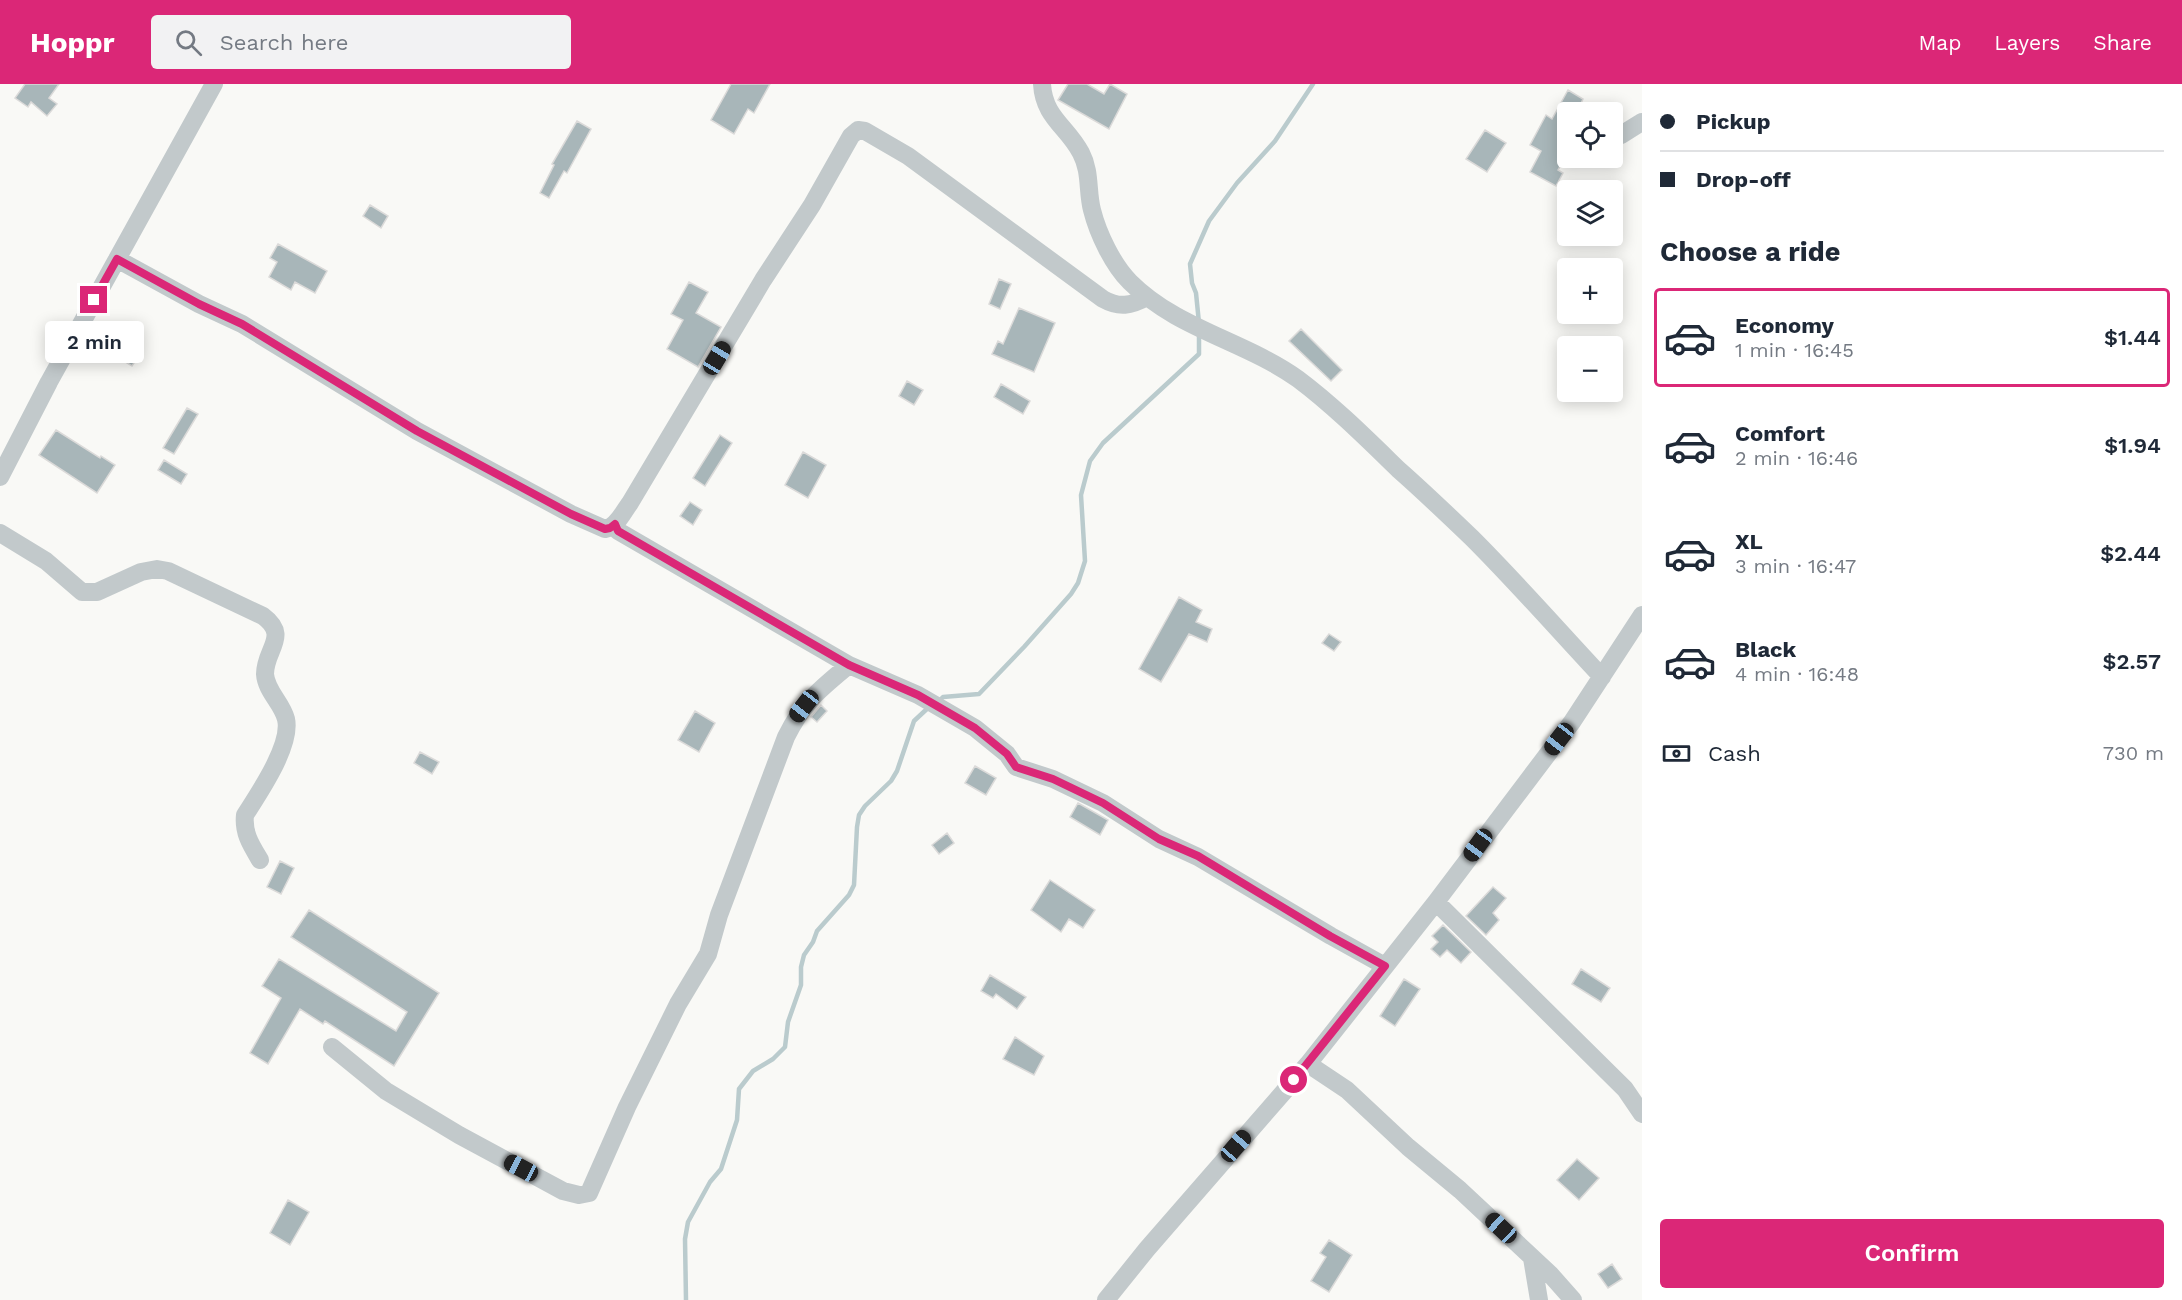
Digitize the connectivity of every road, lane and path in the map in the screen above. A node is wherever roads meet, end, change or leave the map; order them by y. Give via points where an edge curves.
1 (214, 84) edge
2 (1042, 84) edge
3 (1642, 122) edge
4 (1623, 134) edge
5 (117, 259) junction
6 (1147, 297) junction
7 (0, 477) edge
8 (615, 524) junction
9 (0, 533) edge
10 (1642, 615) edge
11 (849, 665) junction
12 (1602, 677) junction
13 (260, 860) dead end
14 (1436, 902) junction
15 (1385, 966) junction
16 (332, 1047) dead end
17 (1308, 1064) junction
18 (1634, 1089) edge
19 (1642, 1114) edge
20 (1532, 1258) junction
21 (1106, 1300) edge
22 (1539, 1300) edge
23 (1573, 1300) edge

1 - 5 street
2 - 6 street via 1047,108 1073,140 1087,166 1092,210 1101,235 1128,280
3 - 4 street
5 - 7 street
5 - 8 street via 242,324 417,431 571,514 605,529
6 - 8 street via 1120,306 1103,299 908,156 858,130
6 - 12 street via 1181,320 1267,359 1298,379 1354,426 1472,539
8 - 11 street via 618,531
9 - 13 street via 46,561 82,592 97,592 157,569 273,623 277,633 265,674 286,718 287,733 245,815 248,840
10 - 12 street
11 - 15 street via 918,695 975,728 1007,754 1016,767 1053,779 1103,803 1159,839 1198,856
11 - 16 street via 812,696 786,737 718,915 708,954 632,1096 589,1193 563,1191 459,1135 386,1090
12 - 14 street
14 - 15 street
14 - 18 street
15 - 17 street
17 - 20 street via 1347,1090
17 - 21 street
18 - 19 street
20 - 22 street
20 - 23 street

